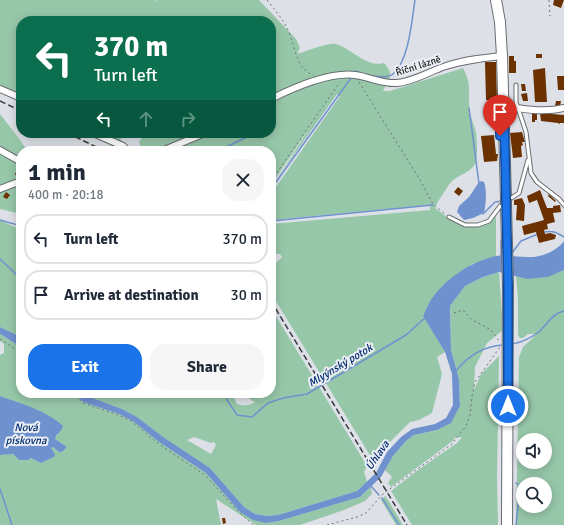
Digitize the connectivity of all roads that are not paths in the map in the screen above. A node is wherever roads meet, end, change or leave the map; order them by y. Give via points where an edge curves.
1 (496, 0) edge
2 (502, 56) junction
3 (516, 85) dead end
4 (0, 89) edge
5 (16, 96) edge
6 (276, 96) edge
7 (519, 108) junction
8 (564, 108) edge
9 (504, 109) junction
10 (105, 138) edge
11 (193, 138) edge
12 (123, 146) edge
13 (174, 146) edge
14 (0, 150) edge
15 (529, 158) junction
16 (16, 159) edge
17 (16, 183) edge
18 (0, 189) edge
19 (564, 205) edge
20 (449, 217) road end
21 (507, 525) edge

1 - 2 main road
2 - 6 street, Říční lázně via 472,59 398,83 355,75 330,77 293,88
2 - 9 main road
3 - 7 lane via 516,102
4 - 5 street
7 - 8 street via 553,111
7 - 9 street
7 - 15 lane via 526,132
9 - 21 main road via 508,284
10 - 12 street
11 - 13 street
14 - 16 street
15 - 19 lane via 533,178
15 - 20 lane via 519,193 501,205 489,221 478,225 465,225
17 - 18 street

